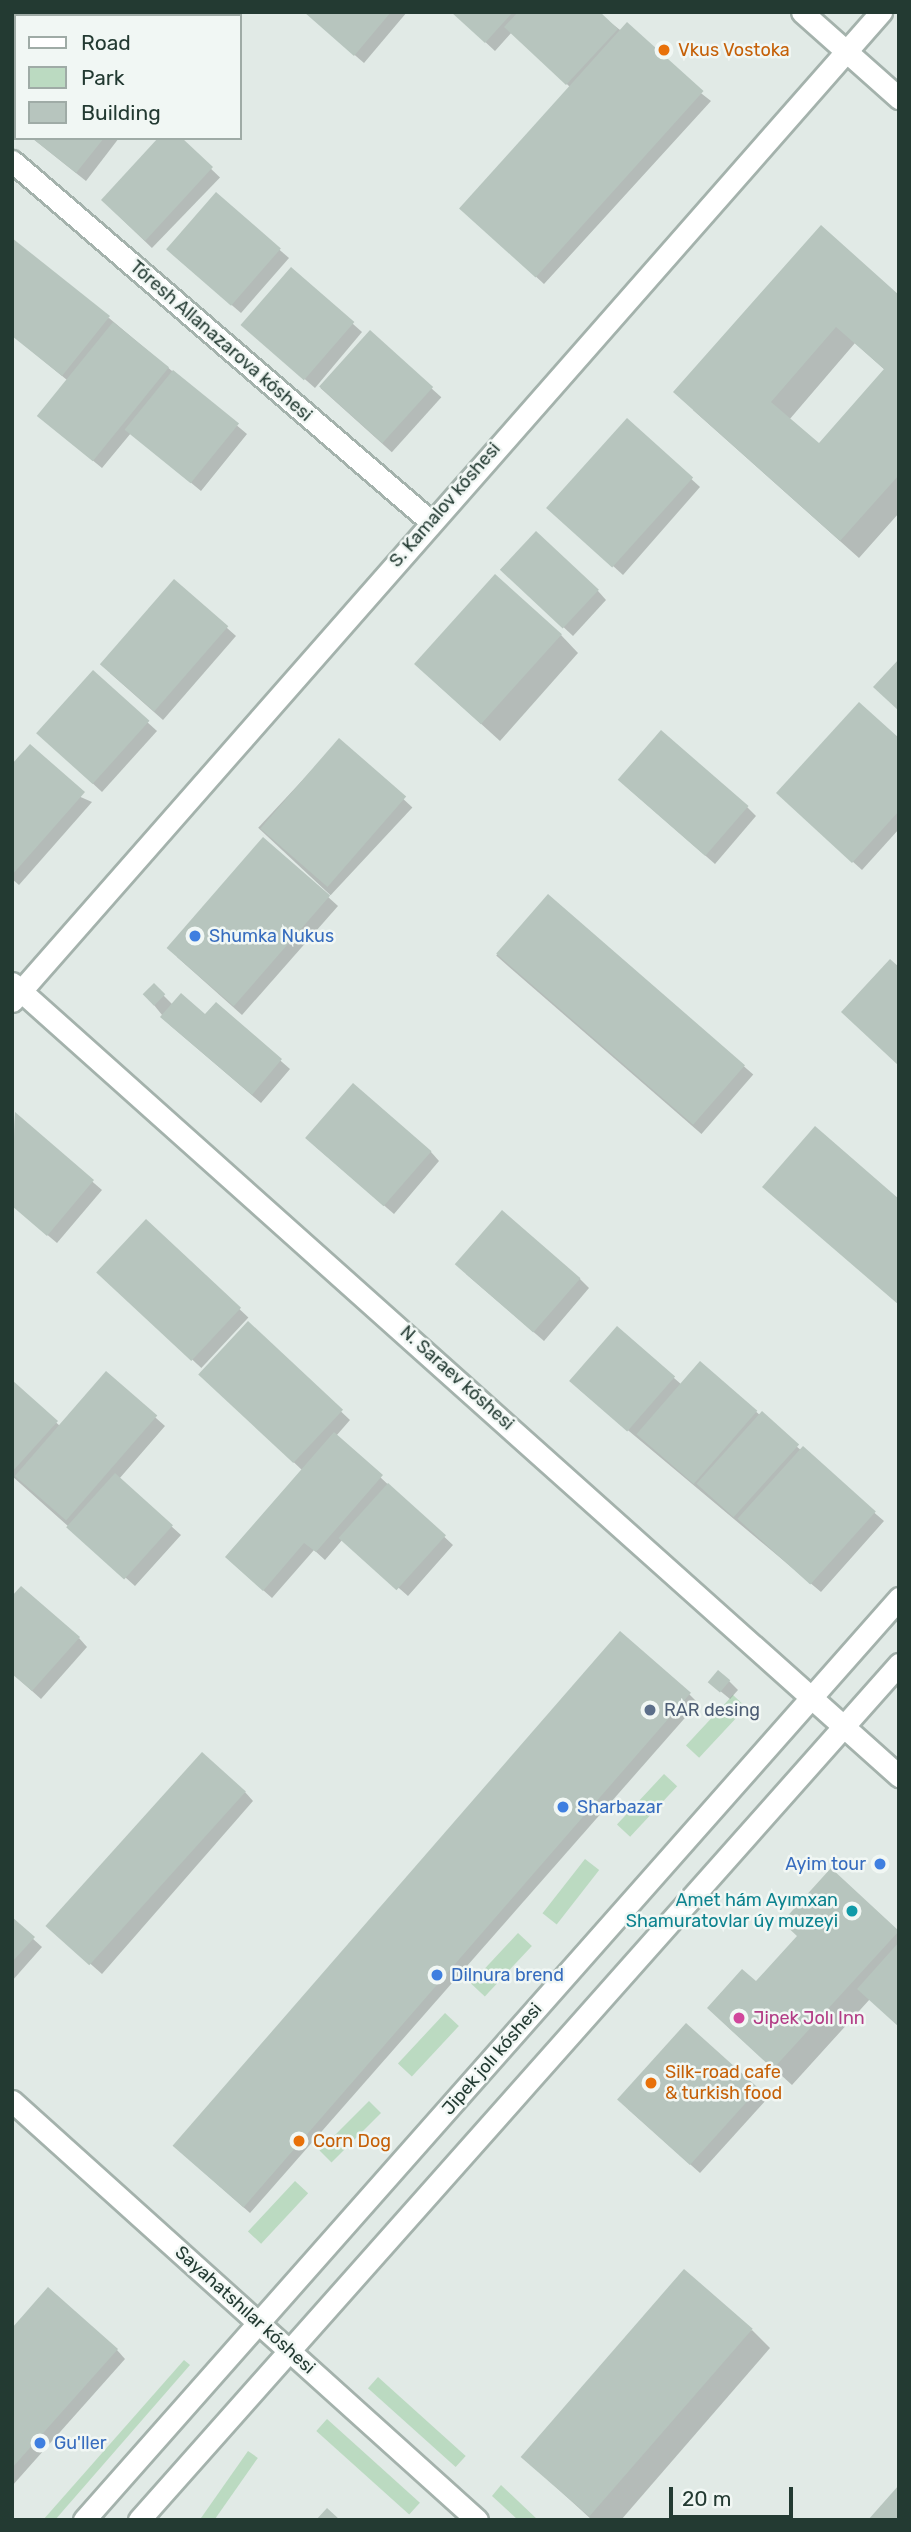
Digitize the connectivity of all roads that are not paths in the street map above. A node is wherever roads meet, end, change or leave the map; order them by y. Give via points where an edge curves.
1 (802, 12) edge
2 (881, 12) edge
3 (847, 51) junction
4 (899, 98) edge
5 (12, 161) edge
6 (430, 522) junction
7 (15, 991) edge
8 (899, 1598) edge
9 (899, 1664) edge
10 (811, 1698) junction
11 (843, 1726) junction
12 (899, 1776) edge
13 (12, 2101) edge
14 (258, 2323) junction
15 (289, 2350) junction
16 (84, 2520) edge
17 (139, 2520) edge
18 (477, 2520) edge

1 - 3 street
2 - 3 street, S. Kamalov kóshesi
3 - 4 street
3 - 6 street, S. Kamalov kóshesi
5 - 6 street, Tóresh Allanazarova kóshesi
6 - 7 street, S. Kamalov kóshesi
7 - 10 street, N. Saraev kóshesi
8 - 10 street, Jipek jolı kóshesi
9 - 11 street
10 - 11 street, N. Saraev kóshesi
10 - 14 street, Jipek jolı kóshesi
11 - 12 street, N. Saraev kóshesi
11 - 15 street
13 - 14 street, Sayahatshılar kóshesi
14 - 15 street, Sayahatshılar kóshesi
14 - 16 street, Jipek jolı kóshesi
15 - 17 street
15 - 18 street, Sayahatshılar kóshesi

